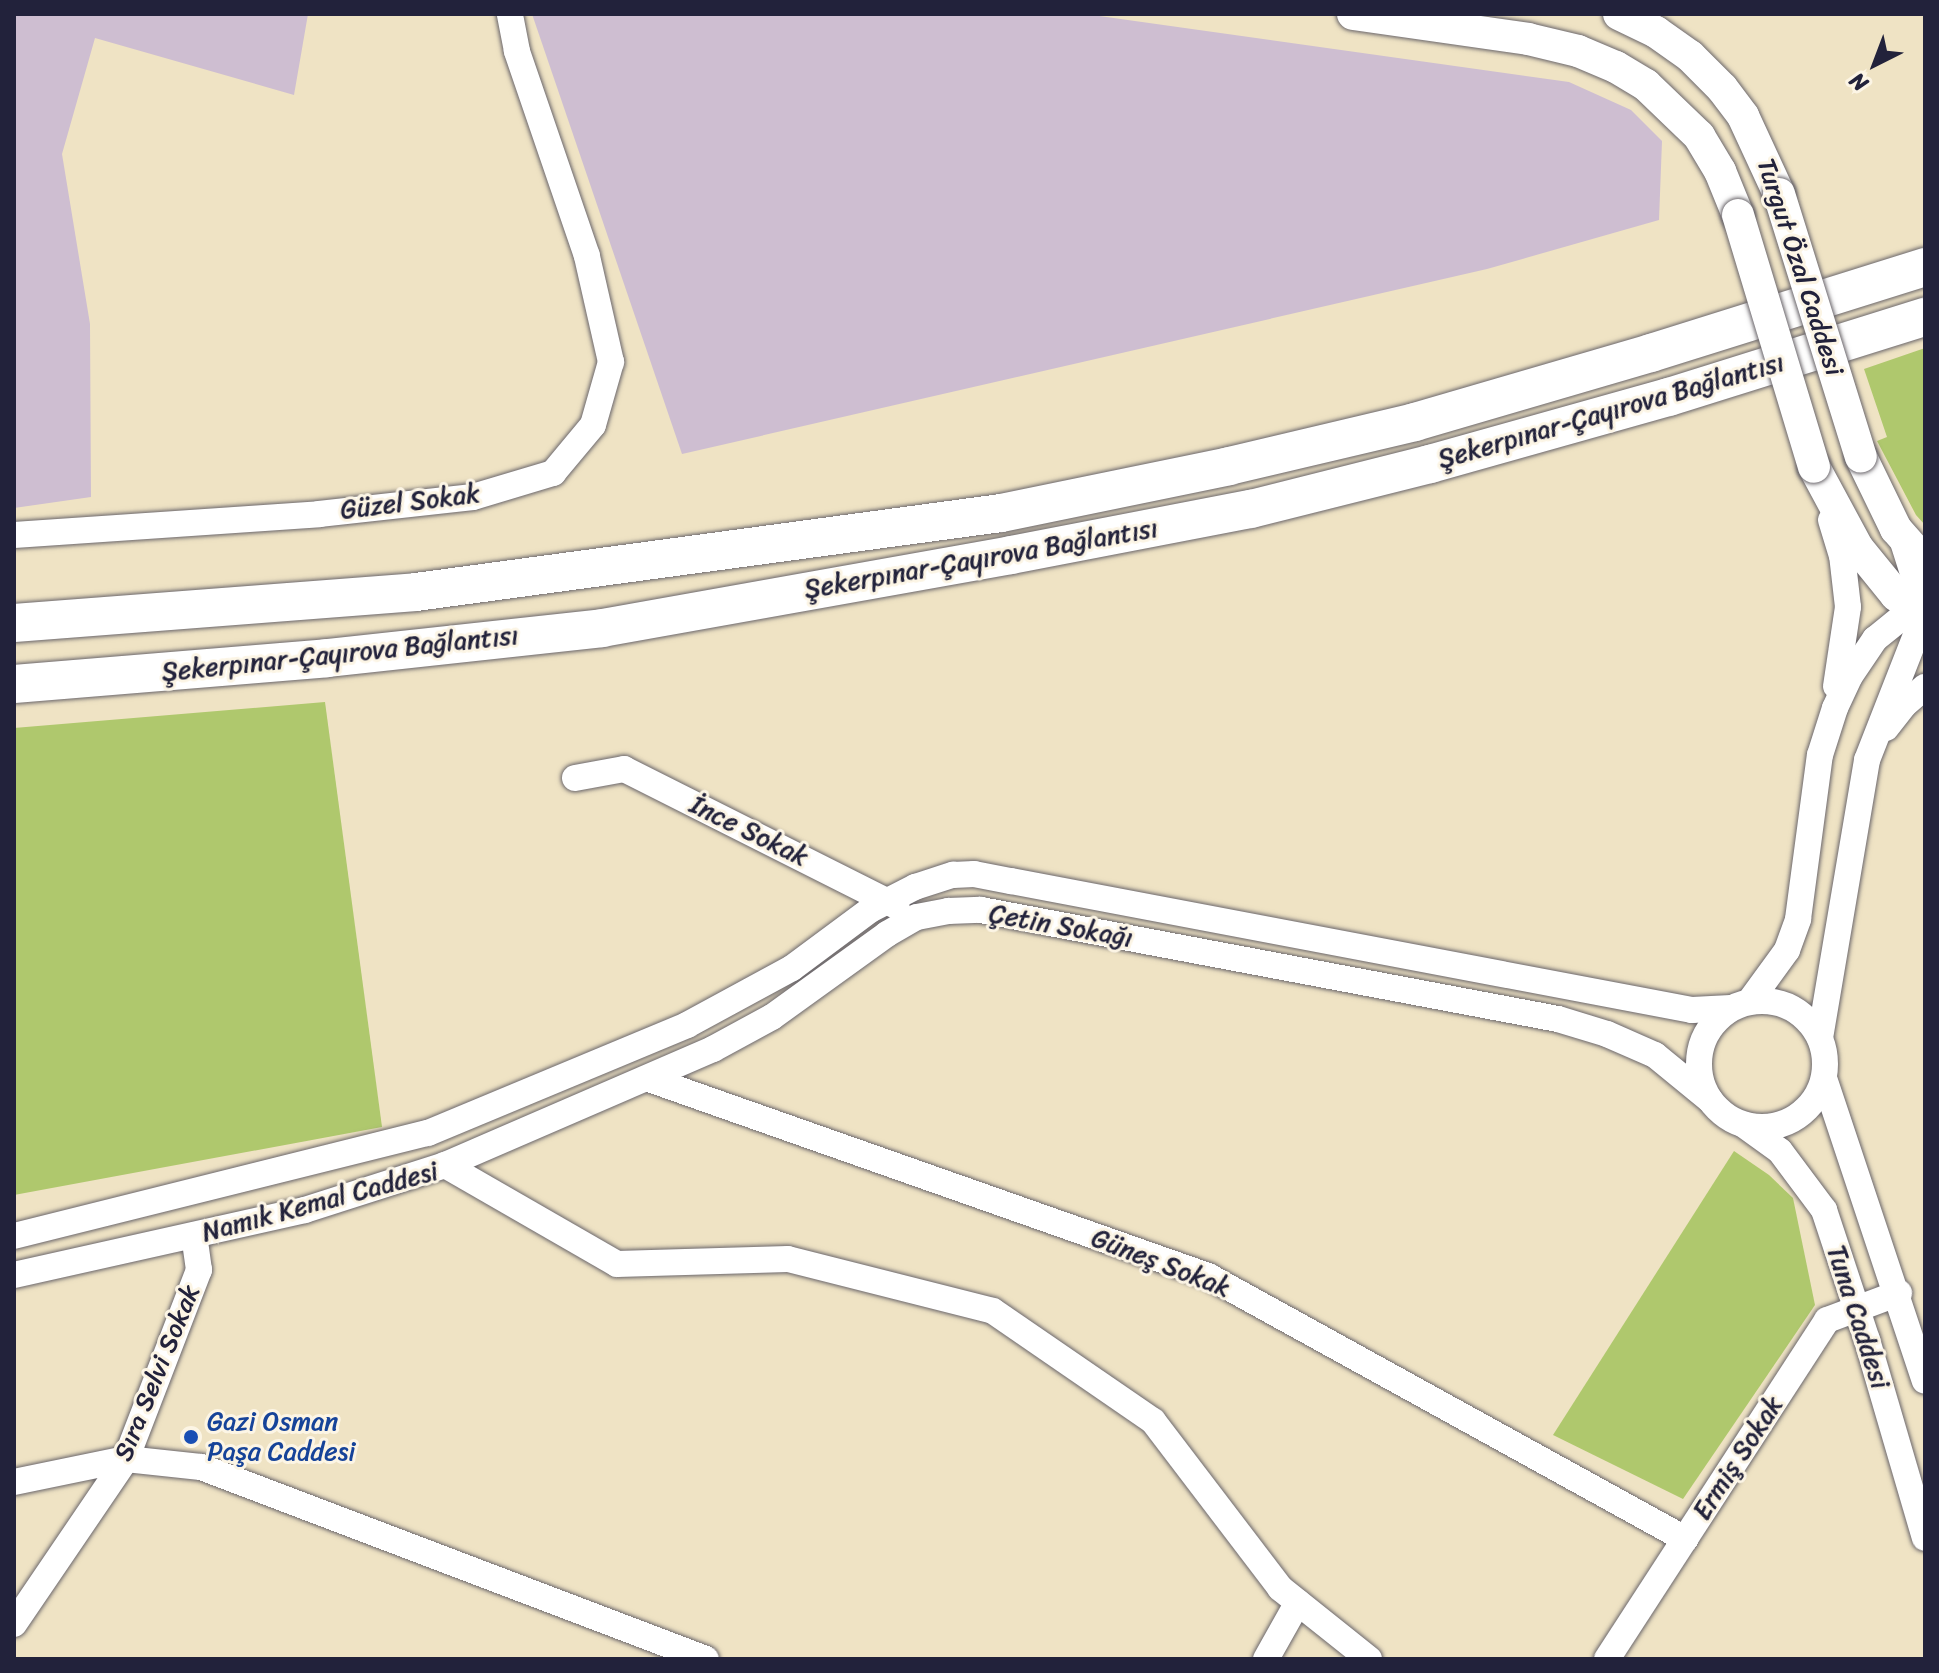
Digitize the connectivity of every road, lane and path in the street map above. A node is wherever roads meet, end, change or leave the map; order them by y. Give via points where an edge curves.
1 (510, 14) edge
2 (1353, 14) edge
3 (1619, 14) edge
4 (1925, 267) edge
5 (1925, 317) edge
6 (1814, 467) junction
7 (1896, 529) junction
8 (14, 535) edge
9 (1925, 562) edge
10 (1923, 614) edge
11 (14, 623) edge
12 (14, 684) edge
13 (1925, 687) edge
14 (1826, 733) junction
15 (575, 778) dead end
16 (1864, 788) junction
17 (887, 901) junction
18 (917, 917) junction
19 (1740, 1005) junction
20 (1820, 1038) junction
21 (1824, 1078) junction
22 (649, 1079) junction
23 (1710, 1100) junction
24 (1744, 1125) junction
25 (445, 1165) junction
26 (194, 1235) junction
27 (14, 1236) edge
28 (14, 1275) edge
29 (1899, 1293) junction
30 (1857, 1309) junction
31 (1925, 1381) edge
32 (126, 1459) junction
33 (14, 1482) edge
34 (1925, 1538) edge
35 (1685, 1539) junction
36 (1298, 1602) junction
37 (14, 1624) edge
38 (706, 1659) edge
39 (1266, 1659) edge
40 (1369, 1659) edge
41 (1607, 1659) edge

1 - 8 street, Güzel Sokak via 517,51 587,256 611,362 593,425 553,473 442,501
2 - 6 main road, Turgut Özal Caddesi, bridge via 1578,51 1646,85 1699,136 1738,215
3 - 7 main road, Turgut Özal Caddesi, bridge via 1690,56 1722,88 1755,138 1779,194 1861,457
4 - 11 highway, Şekerpınar-Çayırova Bağlantısı via 1415,422 1001,513 416,592
5 - 12 highway, Şekerpınar-Çayırova Bağlantısı via 1669,397 1251,509 602,628
6 - 10 main road, Turgut Özal Caddesi via 1857,547 1896,595
6 - 14 street via 1842,555 1848,607
7 - 9 main road, Turgut Özal Caddesi
7 - 10 street via 1915,570
10 - 14 street via 1885,629 1864,652
10 - 16 street via 1873,739
13 - 16 street via 1887,727
14 - 19 street via 1798,919 1787,950
15 - 17 street, İnce Sokak via 624,769
16 - 20 street
17 - 18 street, İnce Sokak
17 - 19 street, Namık Kemal Caddesi via 934,880 974,874 1692,1010
17 - 27 street, Namık Kemal Caddesi via 753,992 687,1025 428,1133
18 - 22 street, Çetin Sokağı via 772,1017
18 - 23 street, Çetin Sokağı via 981,910 1558,1019 1655,1055
19 - 20 street via 1772,1001 1792,1008 1809,1020
19 - 23 street via 1714,1022 1703,1040 1698,1060
20 - 21 street
21 - 24 street via 1803,1113 1785,1123
21 - 29 street, Tuna Caddesi
22 - 25 street, Çetin Sokağı
22 - 35 street, Güneş Sokak via 1208,1276
23 - 24 street
24 - 30 street, Tuna Caddesi via 1780,1151 1824,1210
25 - 26 street, Namık Kemal Caddesi via 356,1196
25 - 36 street, Namık Kemal Caddesi via 617,1264 788,1259 993,1311 1153,1421 1280,1588
26 - 28 street, Namık Kemal Caddesi
26 - 32 street, Sıra Selvi Sokak via 199,1270
29 - 30 street, Ermiş Sokak
29 - 31 street, Tuna Caddesi
30 - 34 street, Tuna Caddesi
30 - 35 street, Ermiş Sokak via 1827,1320
32 - 33 street
32 - 37 street, Sıra Selvi Sokak
32 - 38 street via 201,1467
35 - 41 street, Ermiş Sokak
36 - 39 street
36 - 40 street, Namık Kemal Caddesi

